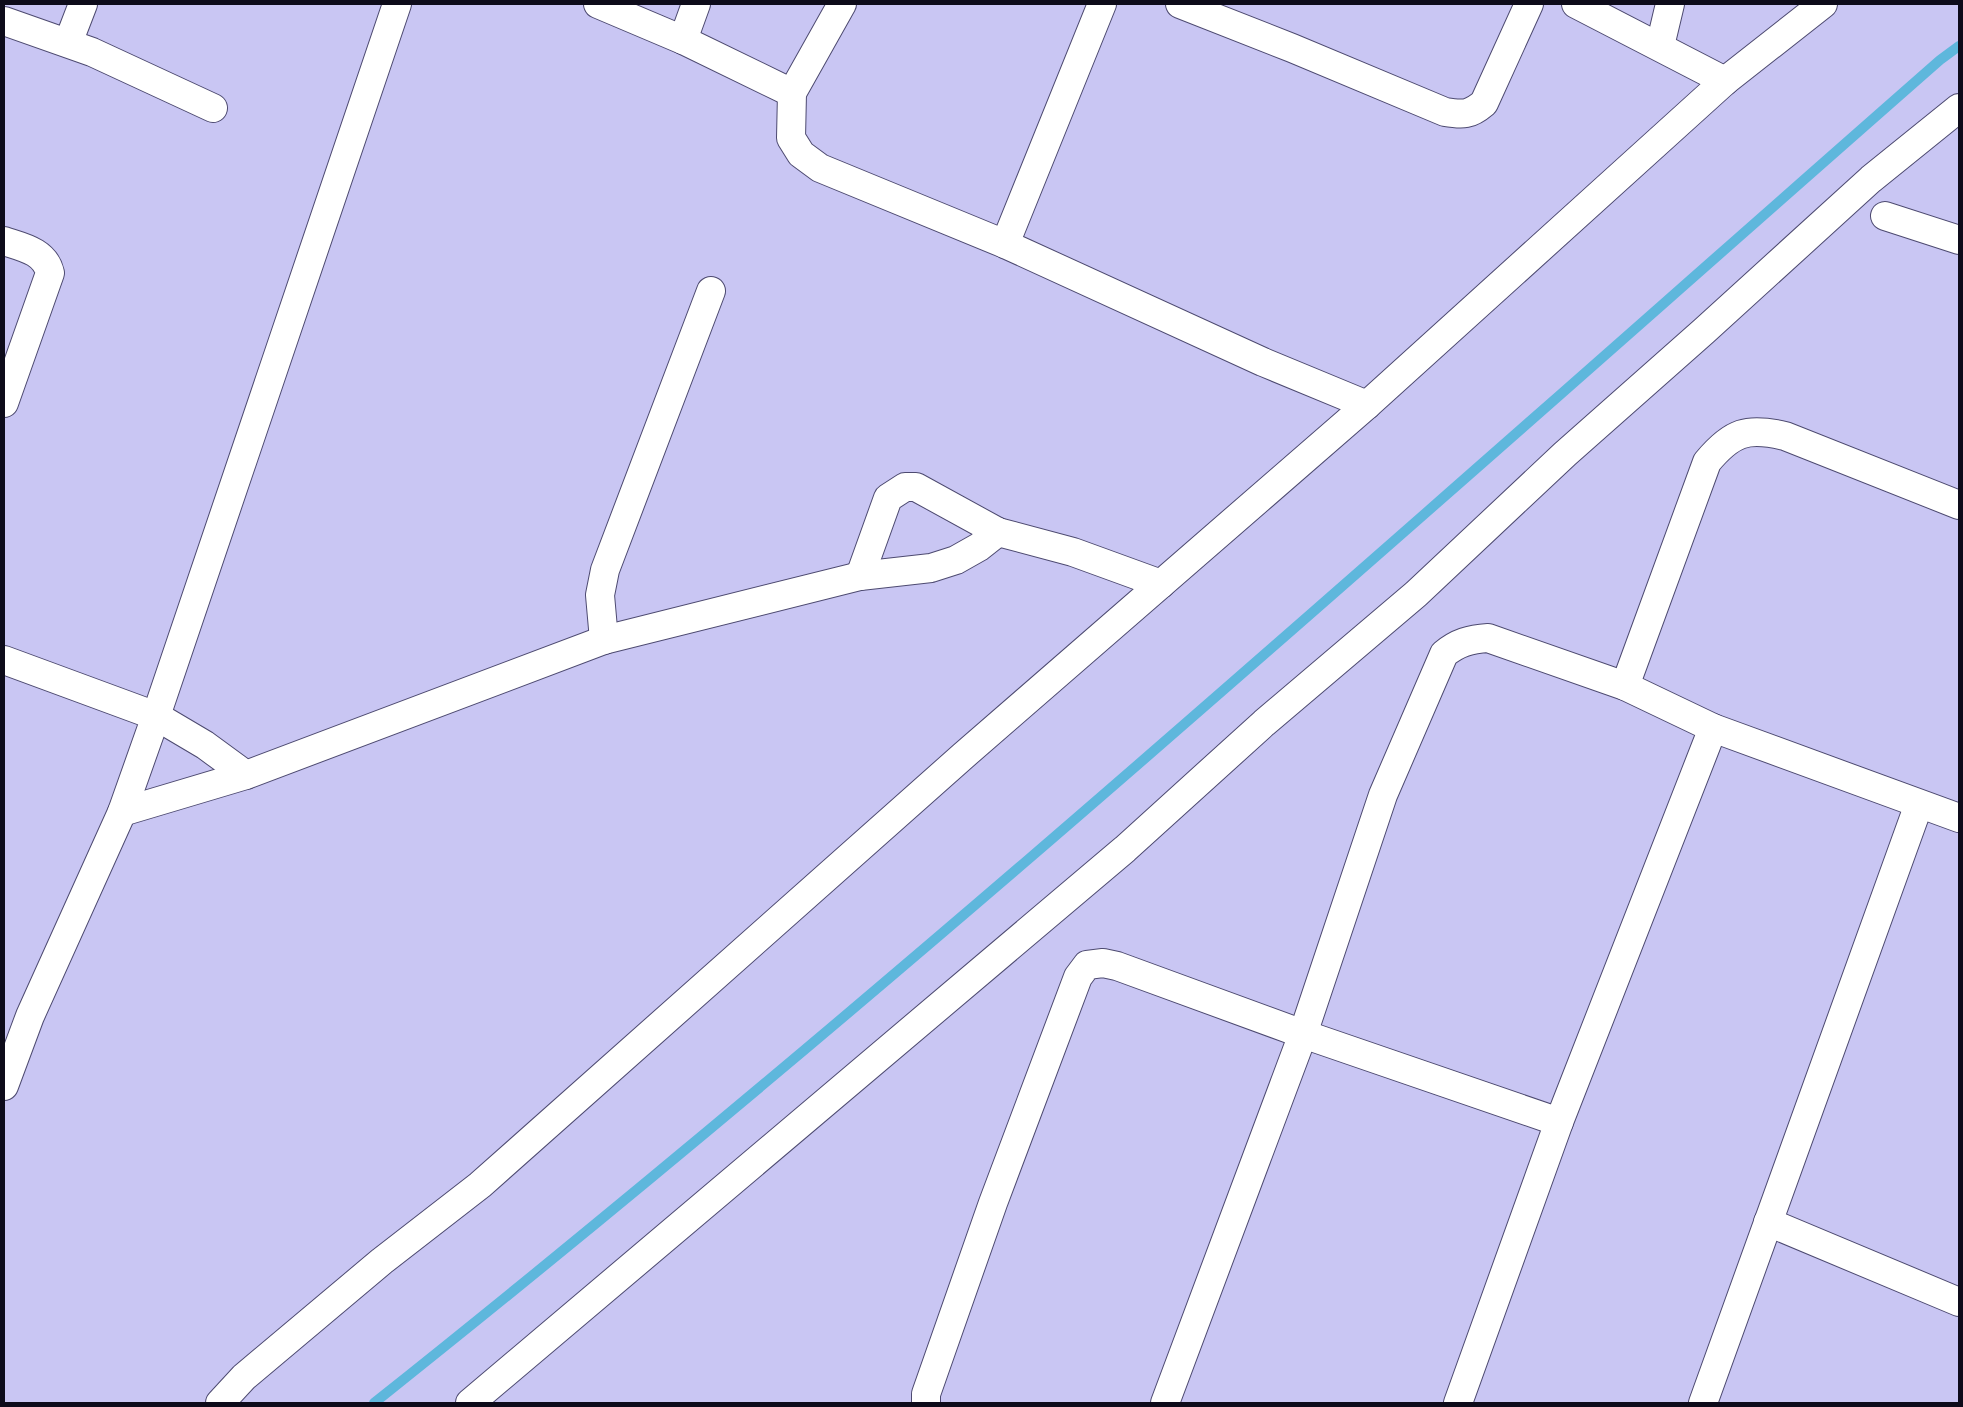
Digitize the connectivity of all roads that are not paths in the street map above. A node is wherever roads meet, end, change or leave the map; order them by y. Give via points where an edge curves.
1 (83, 4) edge
2 (397, 4) edge
3 (598, 4) edge
4 (696, 4) edge
5 (842, 4) edge
6 (1102, 4) edge
7 (1180, 4) edge
8 (1529, 4) edge
9 (1576, 4) edge
10 (1670, 4) edge
11 (1823, 4) edge
12 (4, 21) edge
13 (683, 40) junction
14 (68, 43) junction
15 (1660, 46) junction
16 (1725, 81) junction
17 (792, 93) junction
18 (213, 108) dead end
19 (1959, 108) edge
20 (1885, 216) dead end
21 (1959, 240) edge
22 (4, 241) edge
23 (1005, 244) junction
24 (712, 291) dead end
25 (4, 403) edge
26 (1368, 405) junction
27 (1959, 505) edge
28 (998, 532) junction
29 (860, 576) junction
30 (1162, 584) junction
31 (604, 640) junction
32 (4, 660) edge
33 (1625, 686) junction
34 (156, 716) junction
35 (1714, 728) junction
36 (246, 775) junction
37 (1919, 804) junction
38 (122, 812) junction
39 (1959, 818) edge
40 (1303, 1034) junction
41 (4, 1086) edge
42 (1559, 1122) junction
43 (1768, 1222) junction
44 (1959, 1302) edge
45 (220, 1403) edge
46 (470, 1403) edge
47 (926, 1403) edge
48 (1165, 1403) edge
49 (1458, 1403) edge
50 (1703, 1403) edge

1 - 14 street
2 - 34 street
3 - 13 street
4 - 13 street
5 - 17 street
6 - 23 street
7 - 8 street via 1445,112 1460,114 1473,112 1484,103
9 - 15 street
10 - 15 street
11 - 16 street
12 - 14 street
13 - 17 street
14 - 18 street
15 - 16 street
16 - 26 street
17 - 23 street via 791,138 801,154 820,168
19 - 46 street via 1863,186 1565,454 1416,594 1264,723 1125,849
20 - 21 street
22 - 25 street via 38,254 48,264 50,273
23 - 26 street via 1264,362
24 - 31 street via 605,570 600,595
26 - 30 street
27 - 33 street via 1786,436 1764,431 1741,433 1720,446 1707,462
28 - 29 street via 956,560 931,568
28 - 29 street via 933,495 916,487 904,487 888,498
28 - 30 street via 1074,552
29 - 31 street
30 - 45 street via 963,756 480,1186 382,1261 244,1377
31 - 36 street
32 - 34 street
33 - 35 street
33 - 40 street via 1488,638 1464,641 1444,654 1383,795
34 - 36 street
34 - 38 street
35 - 37 street
35 - 42 street
36 - 38 street
37 - 39 street
37 - 43 street
38 - 41 street via 30,1016
40 - 42 street
40 - 47 street via 1117,966 1088,965 1078,977 993,1203 926,1394
40 - 48 street
42 - 49 street
43 - 44 street
43 - 50 street

